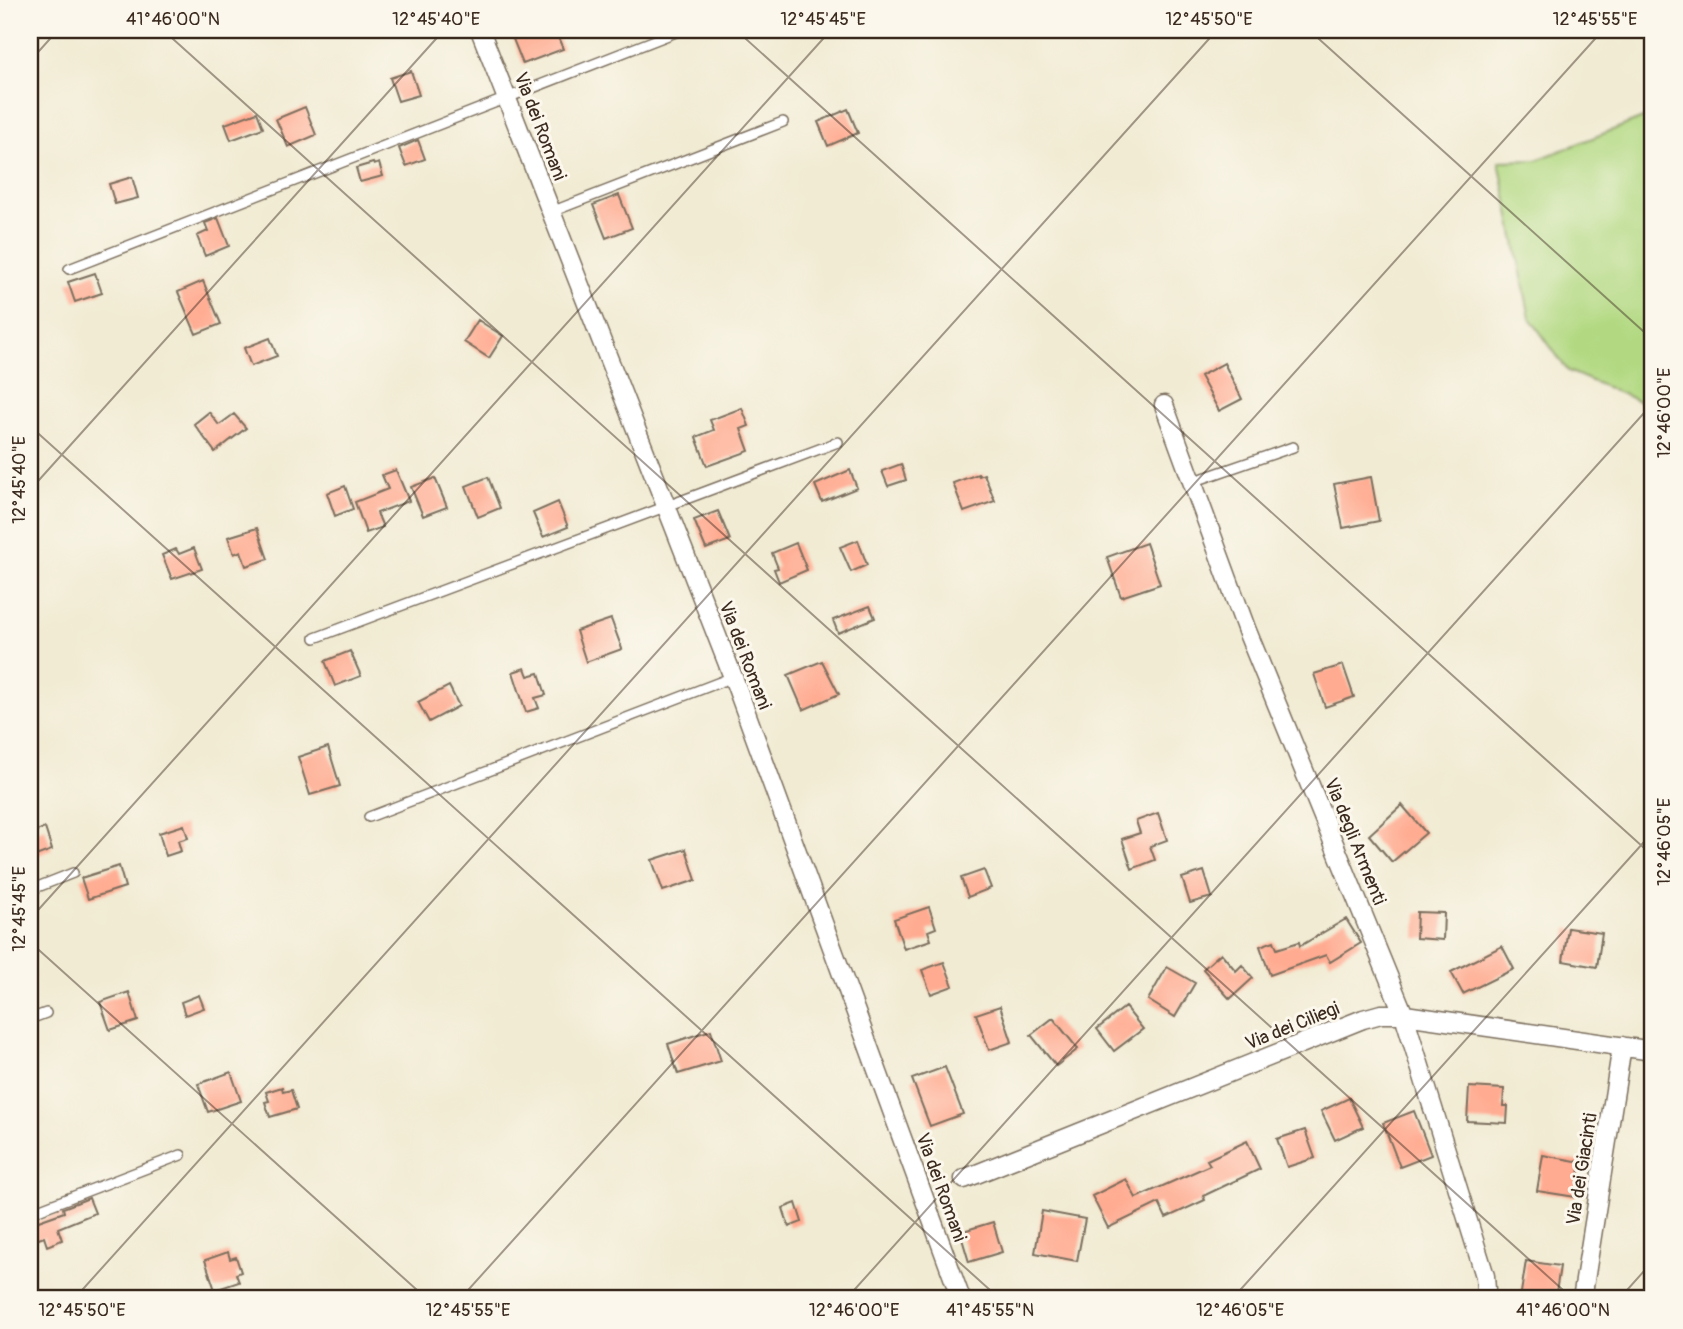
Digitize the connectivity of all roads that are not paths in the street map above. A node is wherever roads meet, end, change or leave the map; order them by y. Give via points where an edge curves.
1 (480, 30) edge
2 (681, 30) edge
3 (507, 97) junction
4 (783, 122) dead end
5 (551, 212) junction
6 (69, 269) dead end
7 (1164, 405) dead end
8 (838, 442) dead end
9 (1293, 447) dead end
10 (1192, 482) junction
11 (666, 507) junction
12 (315, 638) dead end
13 (733, 677) junction
14 (369, 817) dead end
15 (73, 873) dead end
16 (30, 890) edge
17 (46, 1013) dead end
18 (1404, 1015) junction
19 (30, 1019) edge
20 (1622, 1046) junction
21 (1653, 1051) edge
22 (181, 1155) dead end
23 (964, 1179) dead end
24 (30, 1213) edge
25 (961, 1299) edge
26 (1483, 1299) edge
27 (1582, 1299) edge

1 - 3 street, Via dei Romani
2 - 3 lane
3 - 5 street, Via dei Romani
3 - 6 lane
4 - 5 lane
5 - 11 street, Via dei Romani
7 - 10 street, Via degli Armenti
8 - 11 lane
9 - 10 lane
10 - 18 street, Via degli Armenti via 1250,640
11 - 12 lane
11 - 13 street, Via dei Romani
13 - 14 lane
13 - 25 street, Via dei Romani
15 - 16 lane
17 - 19 lane
18 - 20 street, Via dei Ciliegi
18 - 23 street, Via dei Ciliegi via 1363,1019
18 - 26 street, Via degli Armenti via 1485,1276
20 - 21 street, Via dei Ciliegi
20 - 27 street, Via dei Giacinti
22 - 24 lane

